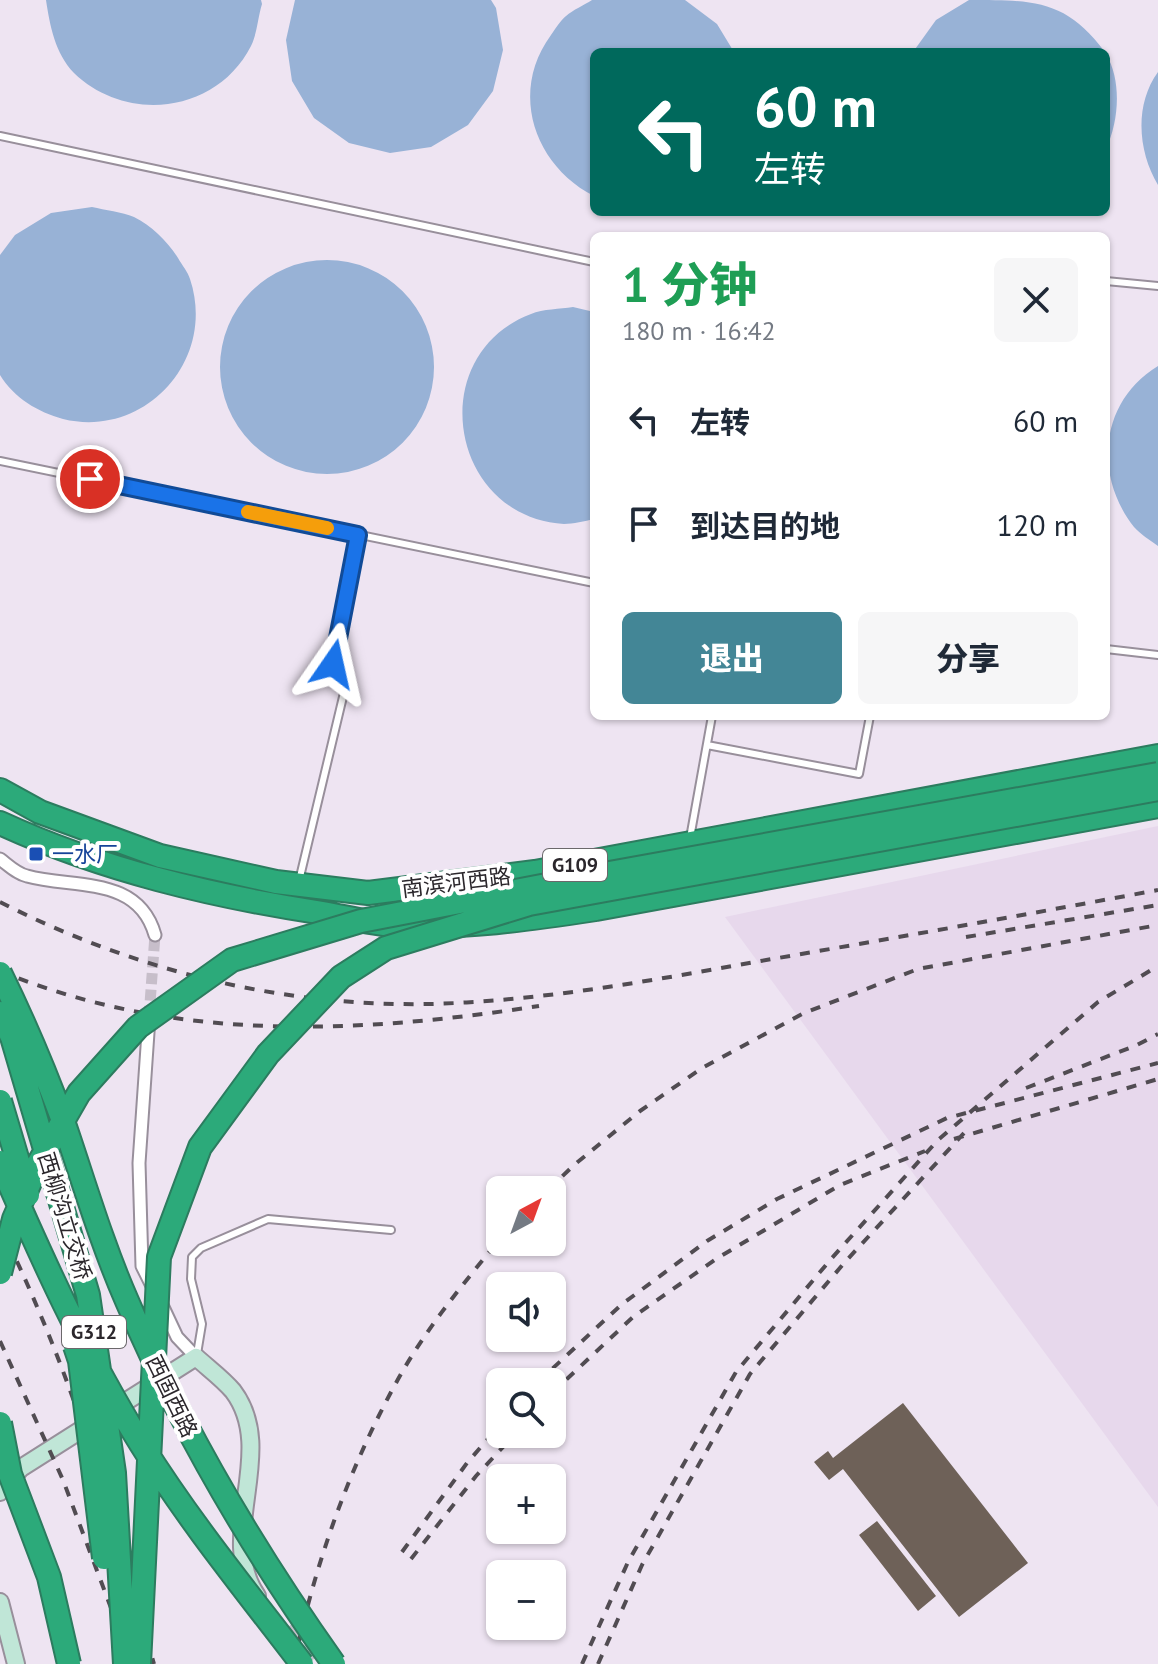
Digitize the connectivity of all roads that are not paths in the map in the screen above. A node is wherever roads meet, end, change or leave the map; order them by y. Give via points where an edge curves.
1 (0, 136) edge
2 (590, 261) edge
3 (1110, 281) edge
4 (1158, 286) edge
5 (0, 461) edge
6 (358, 535) junction
7 (590, 582) edge
8 (1110, 649) edge
9 (1158, 655) edge
10 (711, 720) edge
11 (869, 720) edge
12 (707, 745) junction
13 (1158, 756) edge
14 (1158, 774) edge
15 (1158, 789) edge
16 (0, 790) edge
17 (1158, 806) edge
18 (0, 823) edge
19 (689, 844) junction
20 (0, 859) edge
21 (298, 884) junction
22 (155, 935) tunnel mouth
23 (0, 973) edge
24 (0, 1013) edge
25 (149, 1017) tunnel mouth
26 (0, 1101) edge
27 (0, 1162) edge
28 (391, 1230) dead end
29 (0, 1273) edge
30 (196, 1357) junction
31 (0, 1423) edge
32 (0, 1492) edge
33 (0, 1602) edge
34 (271, 1617) tunnel mouth
35 (16, 1664) edge
36 (69, 1664) edge
37 (110, 1664) edge
38 (125, 1664) edge
39 (139, 1664) edge
40 (302, 1664) edge
41 (334, 1664) edge

1 - 2 lane
3 - 4 lane
5 - 6 lane
6 - 7 lane
6 - 21 lane via 333,664 347,680
8 - 9 lane
10 - 12 lane
11 - 12 lane via 859,774
12 - 19 lane
13 - 19 highway, 南滨河西路 / G109
14 - 29 highway, bridge via 361,921 232,960 138,1027 79,1093 37,1166 14,1219
15 - 39 highway, bridge via 529,904 386,948 341,977 268,1054 200,1147 159,1257
16 - 21 highway, 南滨河西路 / G109 via 40,812 160,856
17 - 18 highway, 南滨河西路 / G109 via 596,909 508,922 394,925 225,897 136,873
19 - 21 highway, 南滨河西路 / G109 via 535,872 368,893
20 - 22 street via 24,876 98,886 140,903
23 - 41 highway, 西固西路, bridge via 61,1116 126,1300 170,1395 222,1493
24 - 38 highway, 西柳沟立交桥 / G312, bridge via 12,1037 88,1295 114,1473
25 - 30 street via 139,1163 142,1266 177,1337
26 - 37 highway, 西柳沟立交桥 / G312, bridge via 80,1361 103,1536
27 - 40 highway, 西固西路, bridge via 93,1362 142,1446
28 - 30 lane via 268,1219 201,1248 192,1257 191,1279 202,1324
30 - 32 street via 21,1468
30 - 34 street via 233,1392 248,1425 243,1561 252,1589
31 - 36 highway, bridge via 10,1474 49,1577
33 - 35 street

